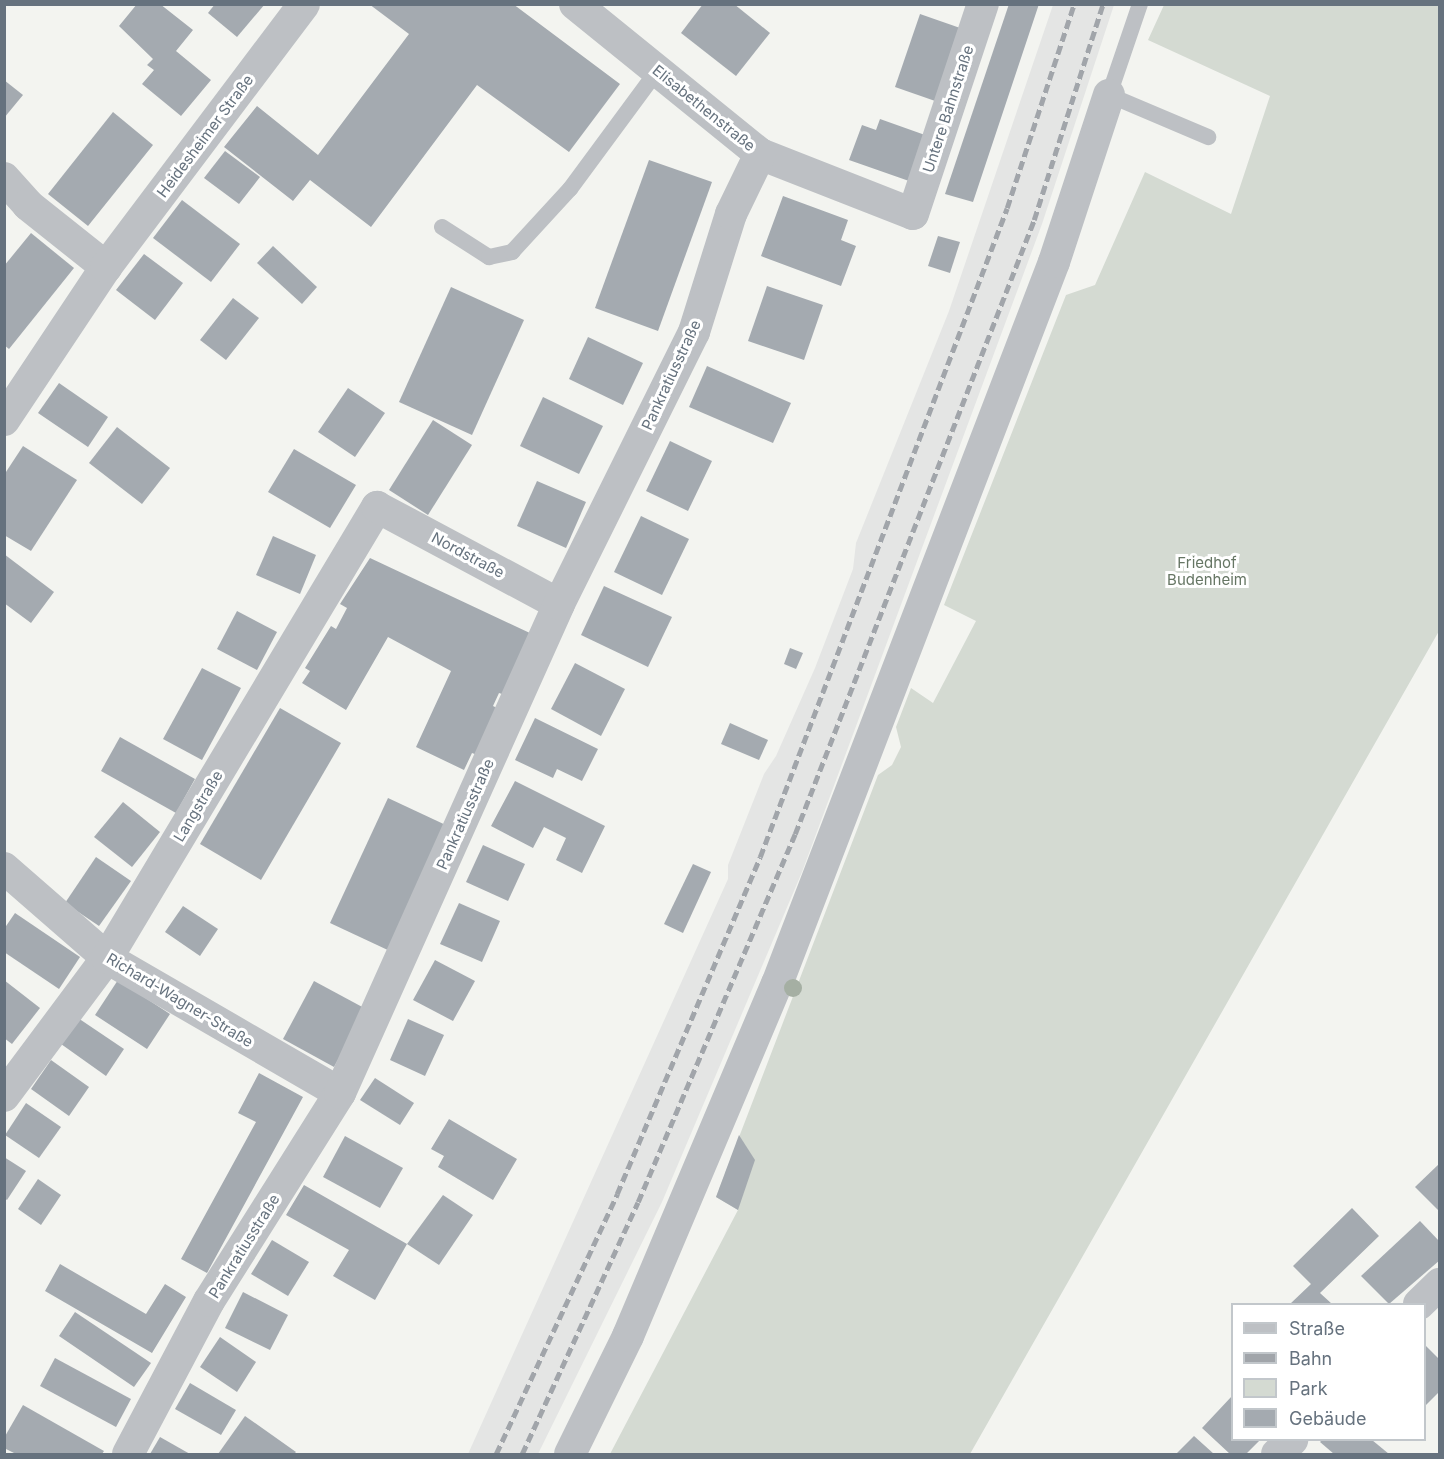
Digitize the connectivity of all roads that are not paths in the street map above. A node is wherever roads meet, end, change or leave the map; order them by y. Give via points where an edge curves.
1 (304, 4) edge
2 (575, 4) edge
3 (983, 4) edge
4 (1140, 4) edge
5 (657, 71) junction
6 (1109, 95) junction
7 (1208, 137) dead end
8 (760, 154) junction
9 (4, 178) edge
10 (913, 214) joint
11 (442, 227) dead end
12 (106, 267) junction
13 (4, 420) edge
14 (377, 507) joint
15 (559, 604) junction
16 (4, 868) edge
17 (107, 958) junction
18 (340, 1093) junction
19 (4, 1096) edge
20 (1440, 1284) edge
21 (1420, 1303) edge
22 (1426, 1309) edge
23 (1440, 1318) edge
24 (1291, 1441) edge
25 (128, 1455) edge
26 (570, 1455) edge
27 (1277, 1455) edge

1 - 12 street, Heidesheimer Straße
2 - 5 street, Elisabethenstraße
3 - 10 street, Untere Bahnstraße
4 - 6 lane
5 - 8 street, Elisabethenstraße
5 - 11 lane via 570,189 512,252 489,257
6 - 7 lane
6 - 26 street via 1054,262 777,984 628,1336
8 - 10 street, Elisabethenstraße
8 - 15 street, Pankratiusstraße via 731,214 694,333
9 - 12 street via 28,205
12 - 13 street, Heidesheimer Straße
14 - 15 street, Nordstraße
14 - 17 street, Langstraße
15 - 18 street, Pankratiusstraße
16 - 17 street, Richard-Wagner-Straße
17 - 18 street, Richard-Wagner-Straße
17 - 19 street, Langstraße
18 - 25 street, Pankratiusstraße via 209,1300
20 - 21 street
22 - 23 street
24 - 27 street

